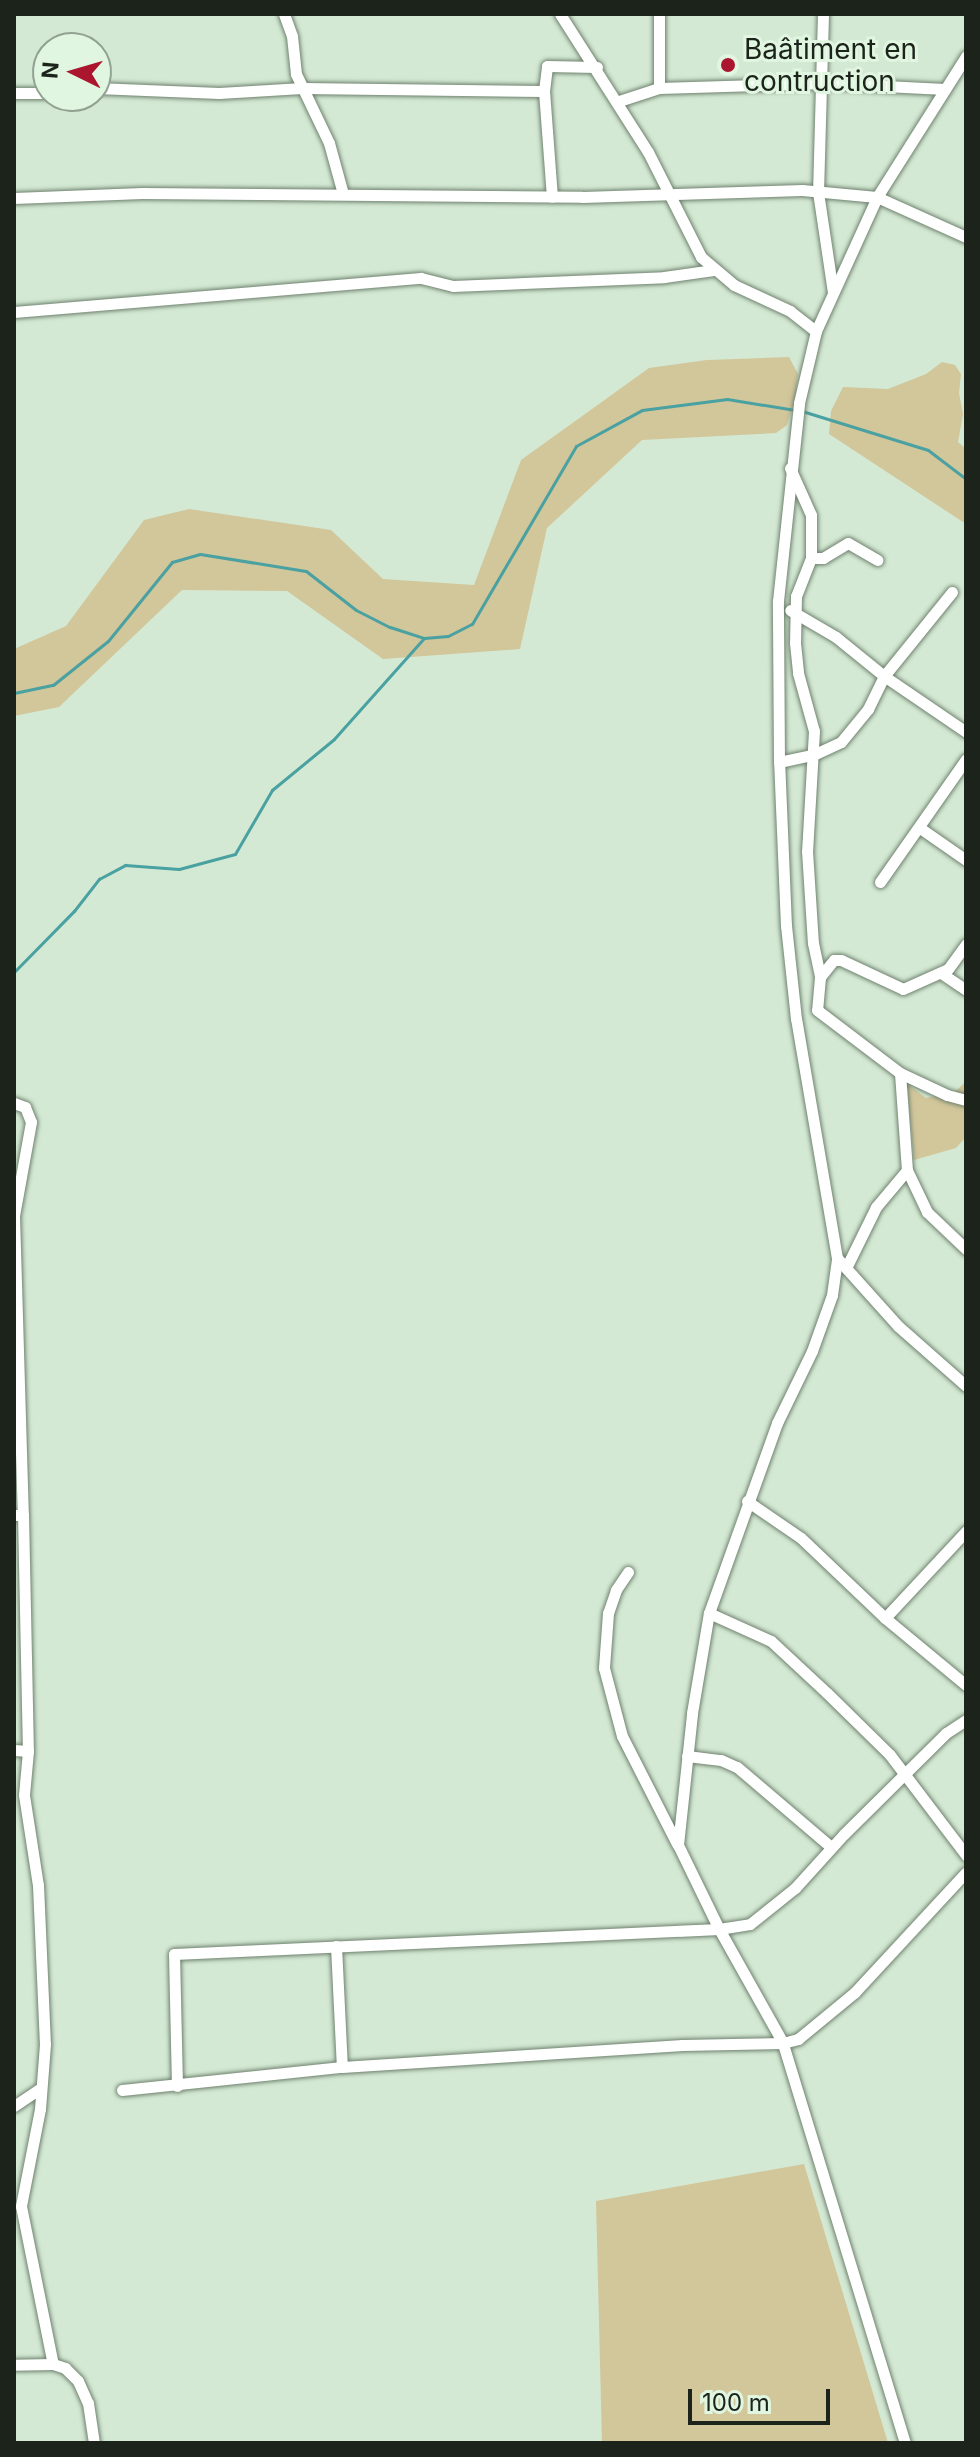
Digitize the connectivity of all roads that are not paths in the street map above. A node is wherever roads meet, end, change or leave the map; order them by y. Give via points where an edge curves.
1 (284, 14) edge
2 (560, 14) edge
3 (659, 14) edge
4 (823, 14) edge
5 (966, 56) edge
6 (597, 67) junction
7 (824, 83) junction
8 (302, 88) junction
9 (659, 88) junction
10 (112, 89) edge
11 (945, 89) junction
12 (544, 91) junction
13 (619, 101) junction
14 (818, 192) junction
15 (343, 194) junction
16 (670, 194) junction
17 (552, 197) junction
18 (877, 197) junction
19 (14, 198) edge
20 (966, 237) edge
21 (714, 270) junction
22 (833, 292) junction
23 (14, 312) edge
24 (816, 331) junction
25 (790, 467) junction
26 (811, 558) junction
27 (877, 560) dead end
28 (952, 592) dead end
29 (778, 606) junction
30 (795, 612) junction
31 (884, 676) junction
32 (966, 732) edge
33 (813, 755) junction
34 (966, 759) edge
35 (779, 762) junction
36 (920, 828) junction
37 (966, 860) edge
38 (880, 882) dead end
39 (966, 944) edge
40 (941, 973) junction
41 (820, 977) junction
42 (966, 990) edge
43 (817, 1010) junction
44 (796, 1019) junction
45 (900, 1073) junction
46 (966, 1100) edge
47 (14, 1103) edge
48 (907, 1170) junction
49 (966, 1249) edge
50 (837, 1258) junction
51 (846, 1268) junction
52 (966, 1386) edge
53 (16, 1406) edge
54 (747, 1501) junction
55 (19, 1515) edge
56 (965, 1537) edge
57 (628, 1572) dead end
58 (709, 1613) junction
59 (885, 1618) junction
60 (966, 1685) edge
61 (966, 1720) edge
62 (14, 1750) edge
63 (28, 1751) junction
64 (687, 1756) junction
65 (904, 1774) junction
66 (678, 1845) junction
67 (831, 1847) junction
68 (966, 1855) edge
69 (966, 1872) edge
70 (719, 1929) junction
71 (336, 1946) junction
72 (783, 2043) junction
73 (342, 2067) junction
74 (177, 2086) junction
75 (39, 2089) junction
76 (122, 2090) dead end
77 (14, 2106) edge
78 (53, 2364) junction
79 (14, 2365) edge
80 (94, 2443) edge
81 (905, 2443) edge

1 - 8 street
2 - 6 street
3 - 9 street
4 - 7 street
5 - 11 street
6 - 12 street via 547,66
6 - 13 street
7 - 9 street
7 - 11 street
7 - 14 street
8 - 10 street via 219,93
8 - 12 street
8 - 15 street via 329,143
9 - 13 street
11 - 18 street
12 - 17 street
13 - 16 street
14 - 16 street
14 - 18 street
14 - 22 street
15 - 17 street
15 - 19 street
16 - 17 street
16 - 21 street via 691,241
18 - 20 street
18 - 22 street
21 - 23 street via 453,286 421,278
21 - 24 street
22 - 24 street
24 - 25 street
25 - 26 street via 811,509
25 - 29 street
26 - 27 street via 823,558 848,543
26 - 30 street via 797,590
28 - 31 street
29 - 30 street
29 - 35 street
30 - 31 street
30 - 33 street via 796,662 814,731
31 - 32 street
31 - 33 street via 846,738
33 - 35 street
33 - 41 street via 807,851
34 - 36 street
35 - 44 street
36 - 37 street
36 - 38 street
39 - 40 street
40 - 41 street via 898,990 837,959
40 - 42 street
41 - 43 street
43 - 44 street
43 - 45 street
44 - 50 street
45 - 46 street
45 - 48 street
47 - 53 street via 25,1107 31,1122 14,1216
48 - 49 street via 927,1212
48 - 51 street via 876,1207
50 - 51 street
50 - 54 street via 832,1295 817,1337
51 - 52 street via 898,1326
53 - 55 street
54 - 58 street
54 - 59 street via 801,1538
55 - 63 street
56 - 59 street
57 - 66 street via 608,1613 604,1668 622,1736
58 - 64 street
58 - 65 street via 771,1641
59 - 60 street
61 - 65 street
62 - 63 street
63 - 75 street via 24,1795 38,1885 45,2044
64 - 66 street
64 - 67 street via 737,1767
65 - 67 street
65 - 68 street
66 - 70 street
67 - 70 street via 770,1911 750,1924
69 - 72 street via 855,1992 798,2039
70 - 71 street
70 - 72 street
71 - 73 street
71 - 74 street via 174,1954
72 - 73 street
72 - 81 street
73 - 74 street
74 - 76 street
75 - 77 street
75 - 78 street via 40,2109 21,2206
78 - 79 street
78 - 80 street via 78,2381 88,2403

